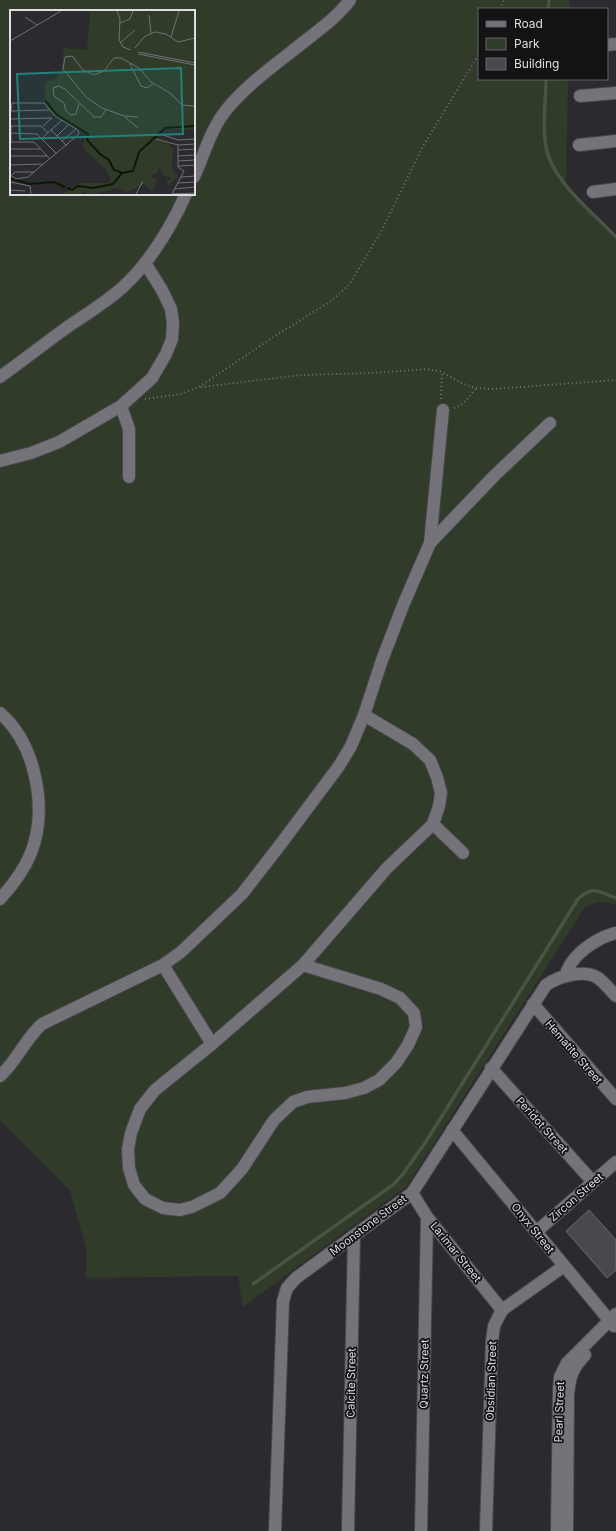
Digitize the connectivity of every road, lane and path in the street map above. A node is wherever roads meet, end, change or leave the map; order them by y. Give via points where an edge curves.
1 (350, 0) edge
2 (478, 56) edge
3 (616, 93) edge
4 (580, 96) dead end
5 (616, 141) edge
6 (579, 145) dead end
7 (195, 175) edge
8 (616, 189) edge
9 (593, 192) dead end
10 (186, 195) edge
11 (145, 263) junction
12 (442, 372) junction
13 (0, 377) edge
14 (616, 380) edge
15 (199, 388) junction
16 (476, 388) junction
17 (125, 404) junction
18 (443, 410) junction
19 (550, 423) dead end
20 (0, 461) edge
21 (128, 477) dead end
22 (430, 543) junction
23 (0, 713) edge
24 (364, 715) junction
25 (433, 824) junction
26 (463, 853) dead end
27 (0, 899) edge
28 (616, 933) edge
29 (163, 965) junction
30 (303, 965) junction
31 (565, 976) junction
32 (616, 996) edge
33 (533, 1004) junction
34 (212, 1044) junction
35 (491, 1068) junction
36 (0, 1076) edge
37 (616, 1099) edge
38 (452, 1130) junction
39 (616, 1162) edge
40 (593, 1182) junction
41 (412, 1193) junction
42 (427, 1217) junction
43 (536, 1232) junction
44 (354, 1236) junction
45 (564, 1266) junction
46 (502, 1310) junction
47 (614, 1322) edge
48 (275, 1531) edge
49 (348, 1531) edge
50 (421, 1531) edge
51 (486, 1531) edge
52 (557, 1531) edge
53 (567, 1531) edge

1 - 7 street via 323,27 263,74 227,109 213,132
2 - 15 path via 423,146 382,230 349,285 332,301
3 - 4 street
5 - 6 street
8 - 9 street
10 - 11 street via 170,226
11 - 13 street via 109,298
11 - 17 street via 171,309 172,339 152,378
12 - 15 path via 427,369 302,375
12 - 16 path
12 - 18 path via 440,391
14 - 16 path
15 - 17 path via 181,394
16 - 18 path via 460,405
17 - 20 street via 59,442 32,453
17 - 21 street via 129,429
18 - 22 street
19 - 22 street via 494,476
22 - 24 street via 382,660
23 - 27 street via 19,736 28,754 38,796 36,833 31,853 21,872
24 - 25 street via 413,744 430,760 441,792
24 - 29 street via 339,766 242,894 181,952
25 - 26 street
25 - 30 street via 387,868
28 - 31 street via 583,950 572,962
29 - 34 street
29 - 36 street via 42,1024
30 - 34 street
30 - 34 street via 381,989 400,998 414,1013 416,1027 408,1045 396,1063 379,1080 364,1088 307,1097 293,1102 274,1120 242,1169 220,1193 192,1207 180,1210 163,1208 145,1199 134,1185 129,1168 128,1149 131,1133 140,1109 155,1090
31 - 32 street, Moonstone Street via 589,975 597,978
31 - 33 street, Moonstone Street via 546,985
33 - 35 street, Moonstone Street
33 - 37 street, Hematite Street
35 - 38 street, Moonstone Street
35 - 40 street, Peridot Street
38 - 41 street, Moonstone Street
38 - 43 street, Onyx Street
39 - 40 street, Zircon Street
40 - 43 street, Zircon Street
41 - 42 street, Larimar Street
41 - 44 street, Moonstone Street
42 - 46 street, Larimar Street
42 - 50 street, Quartz Street
43 - 45 street, Onyx Street
44 - 48 street, Moonstone Street via 291,1283 284,1294
44 - 49 street, Calcite Street
45 - 46 street
45 - 47 street, Onyx Street
46 - 51 street, Obsidian Street via 494,1326 492,1342
47 - 52 street, Pearl Street via 567,1363 560,1377
47 - 53 street, Pearl Street via 574,1368 570,1378

